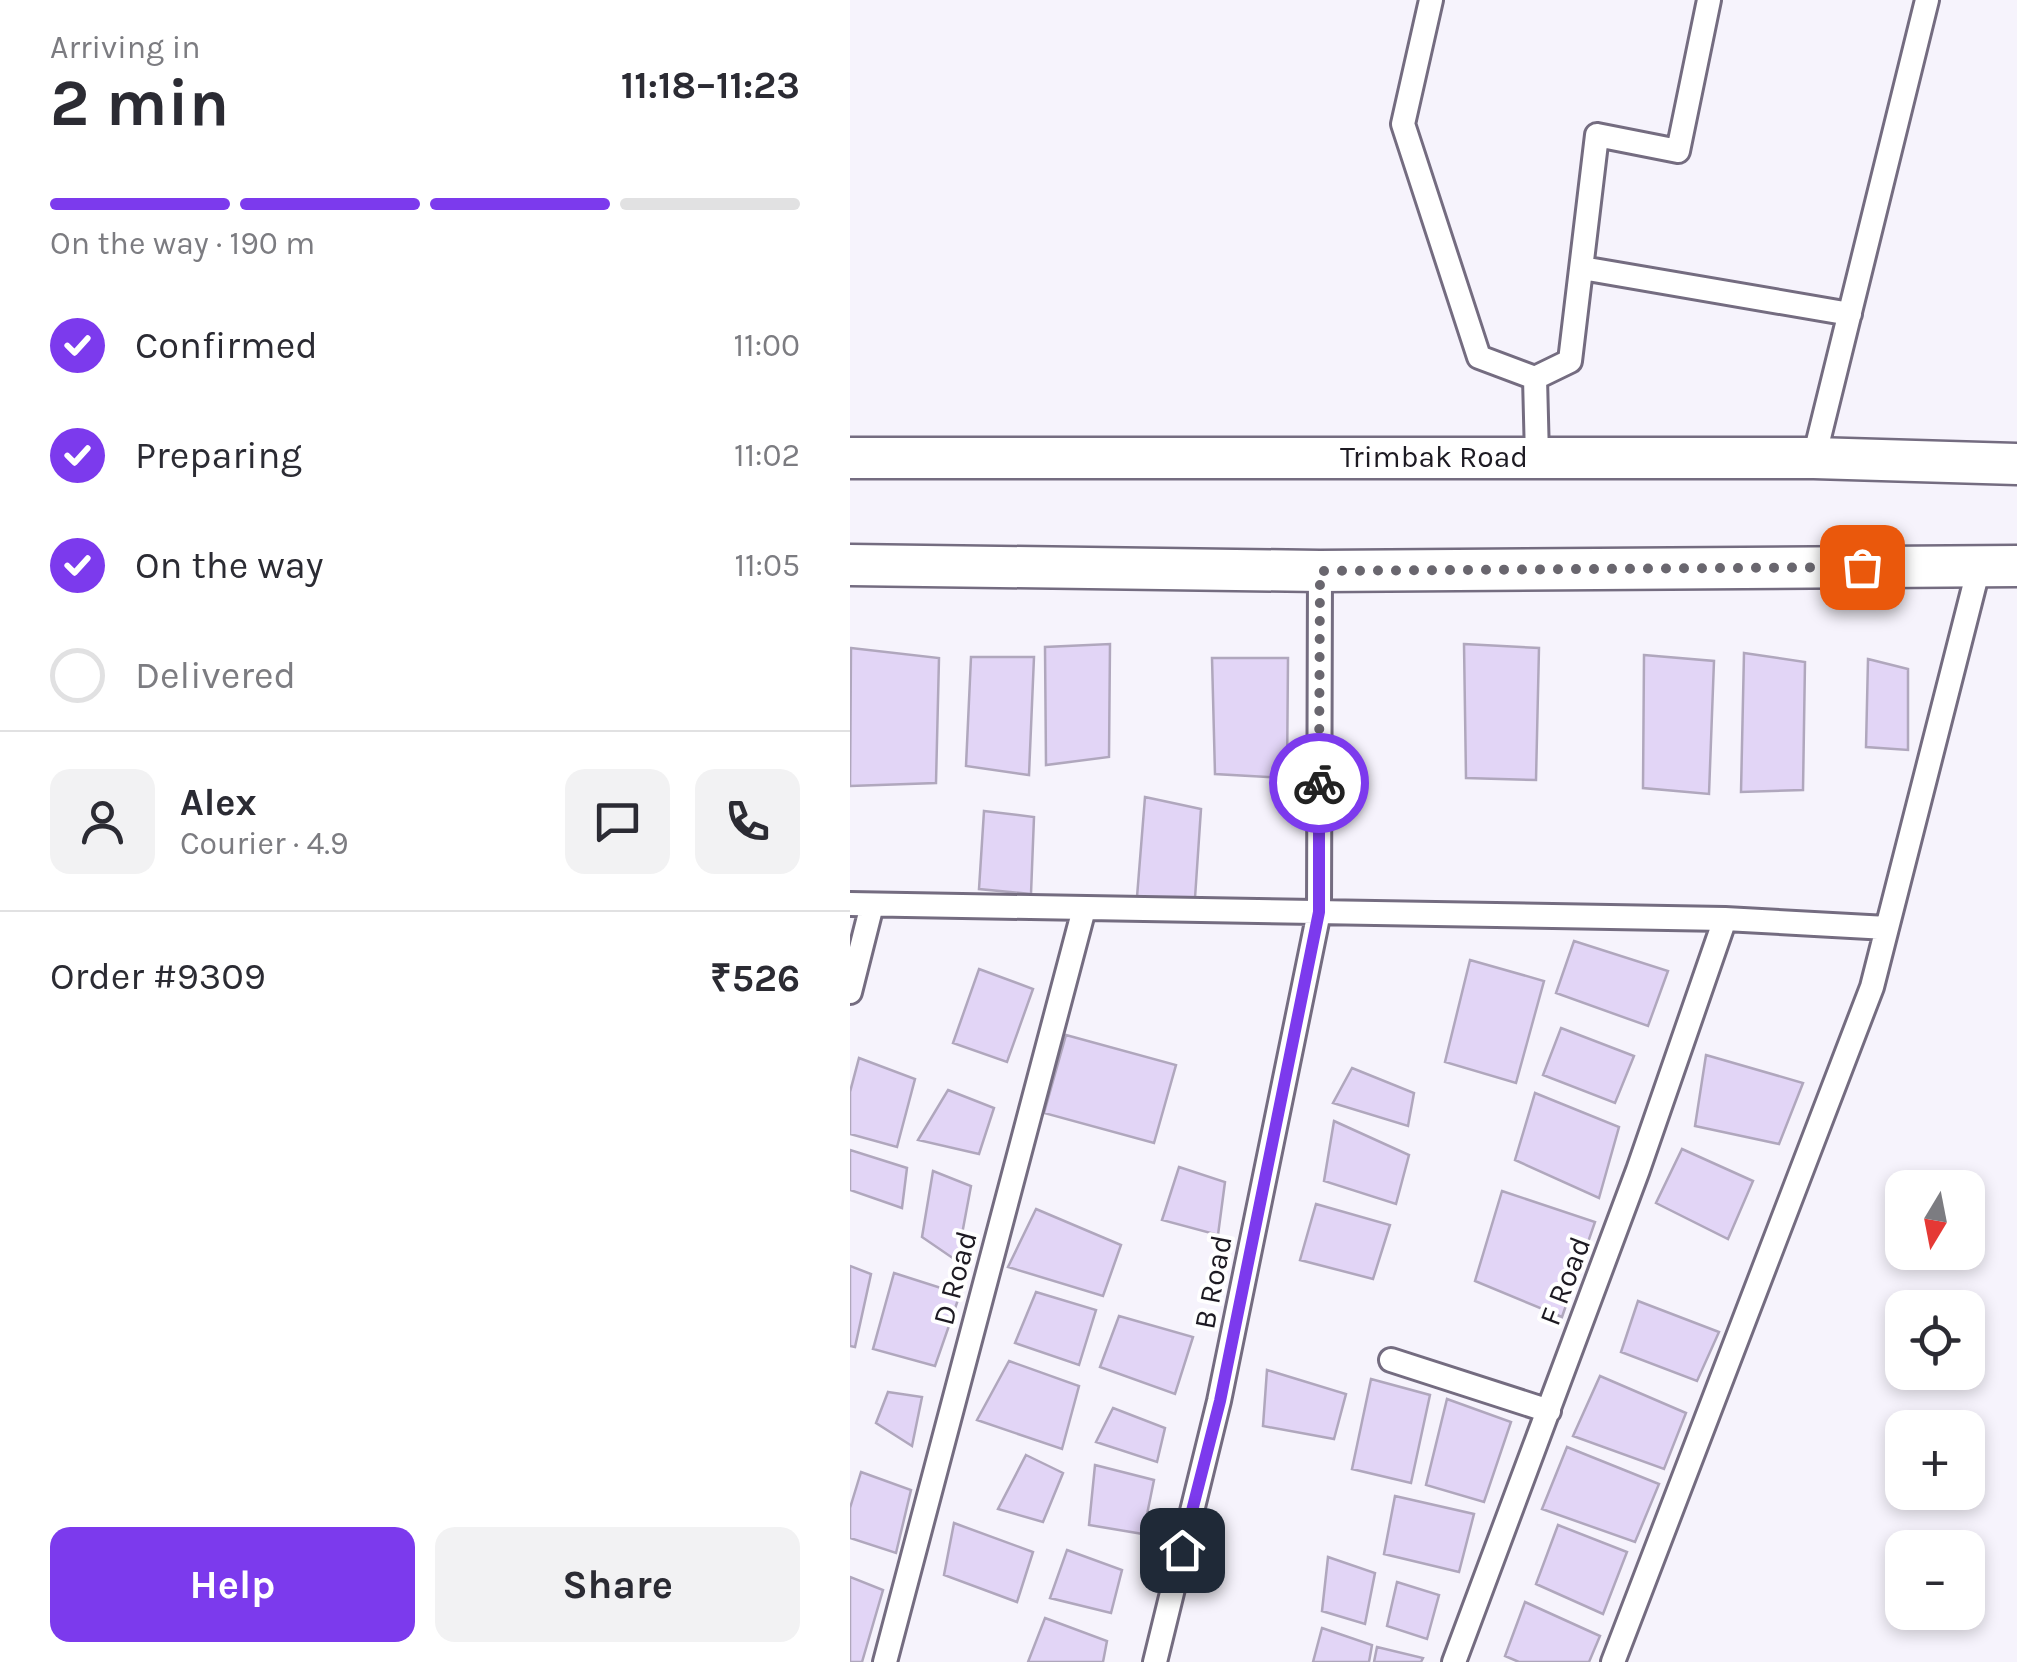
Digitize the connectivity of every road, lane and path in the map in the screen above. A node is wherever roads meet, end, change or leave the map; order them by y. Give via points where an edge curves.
1 (1431, 0) edge
2 (1710, 0) edge
3 (1927, 0) edge
4 (1582, 268) junction
5 (1850, 314) junction
6 (1535, 378) junction
7 (1537, 456) junction
8 (850, 458) edge
9 (1814, 458) junction
10 (2017, 464) edge
11 (850, 565) edge
12 (1998, 566) edge
13 (1320, 571) junction
14 (861, 904) edge
15 (1084, 909) junction
16 (1319, 912) junction
17 (1725, 919) junction
18 (1886, 928) junction
19 (850, 992) edge
20 (1391, 1360) dead end
21 (1548, 1411) junction
22 (885, 1662) edge
23 (1155, 1662) edge
24 (1454, 1662) edge
25 (1613, 1662) edge

1 - 6 street via 1403,124 1478,357
2 - 4 street via 1678,151 1597,135
3 - 5 street
4 - 5 street
4 - 6 street via 1570,361
5 - 9 street
6 - 7 street
7 - 8 highway, Trimbak Road
7 - 9 highway, Trimbak Road
9 - 10 highway, Trimbak Road
11 - 13 highway
12 - 13 highway
12 - 18 street
13 - 16 street, B Road
14 - 15 street
14 - 19 street
15 - 16 street
15 - 22 street, D Road
16 - 17 street
16 - 23 street, B Road via 1220,1401
17 - 18 street
17 - 21 street, F Road
18 - 25 street via 1872,988
20 - 21 street
21 - 24 street, F Road

